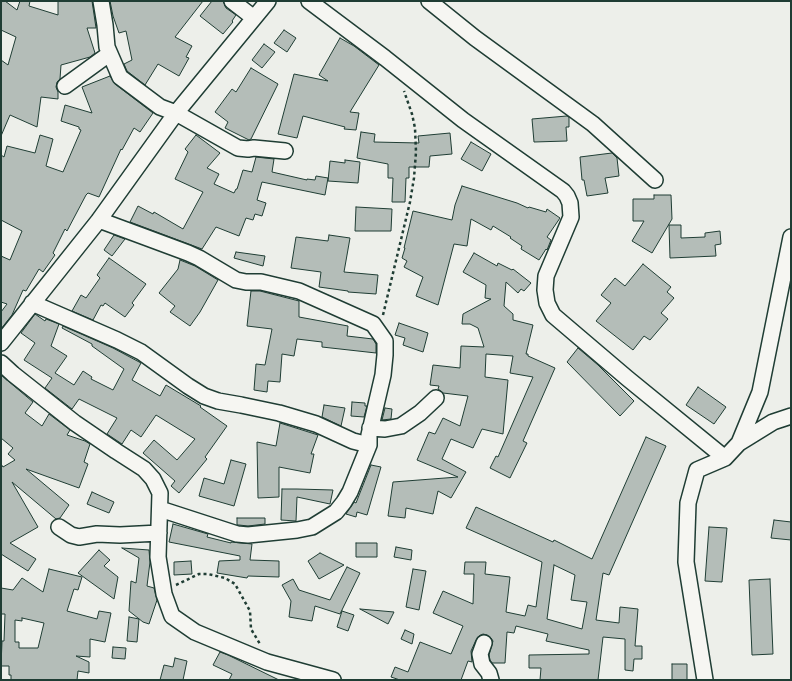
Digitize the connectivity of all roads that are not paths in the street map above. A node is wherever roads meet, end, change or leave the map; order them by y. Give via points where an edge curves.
1 (101, 1) edge
2 (232, 1) edge
3 (268, 1) edge
4 (309, 1) edge
5 (429, 1) edge
6 (254, 18) junction
7 (109, 54) junction
8 (65, 86) dead end
9 (176, 113) junction
10 (285, 152) dead end
11 (655, 180) dead end
12 (98, 220) junction
13 (791, 237) edge
14 (32, 303) junction
15 (1, 343) edge
16 (1, 363) edge
17 (436, 398) dead end
18 (791, 416) edge
19 (370, 428) junction
20 (739, 443) junction
21 (369, 445) junction
22 (725, 458) junction
23 (160, 509) junction
24 (59, 527) dead end
25 (159, 533) junction
26 (484, 643) dead end
27 (333, 680) edge
28 (491, 680) edge
29 (705, 680) edge

1 - 7 street
2 - 6 street
3 - 6 street
4 - 22 street via 463,120 562,191 570,203 571,217 546,276 547,303 553,315
5 - 11 street via 593,124
6 - 9 street
7 - 8 street
7 - 9 street via 120,77 160,107
9 - 10 street via 238,148
9 - 12 street
12 - 14 street
12 - 19 street via 188,253 236,280 261,282 299,291 373,324 384,341 385,355 383,375
13 - 20 street via 760,392
14 - 15 street
14 - 21 street via 141,352 188,386 218,401 279,413 316,424 353,441
16 - 23 street via 75,423 144,469 153,479 160,494
17 - 19 street via 401,426
18 - 20 street via 773,422
19 - 21 street
20 - 22 street
21 - 23 street via 344,502 336,512 312,527 248,535 237,534
22 - 29 street via 698,470 688,503 686,562
23 - 25 street
24 - 25 street via 79,537 97,534
25 - 27 street via 158,557 162,586 172,616 195,632 267,662
26 - 28 street via 480,654 482,664

